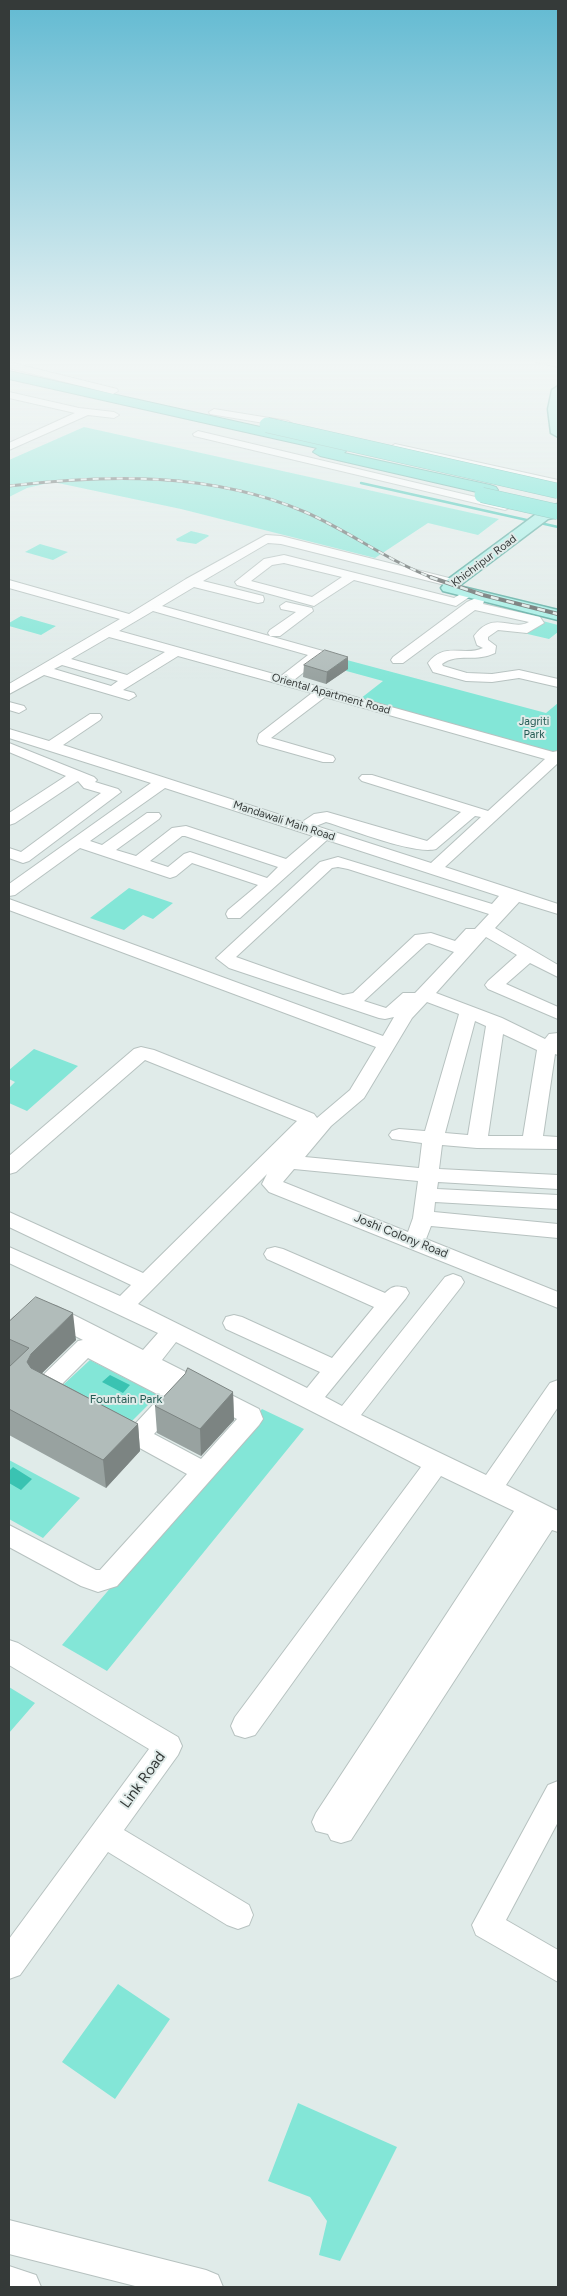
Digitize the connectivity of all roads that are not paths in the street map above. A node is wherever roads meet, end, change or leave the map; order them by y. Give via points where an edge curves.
1 (335, 467) edge
2 (371, 467) edge
3 (415, 467) edge
4 (416, 467) edge
5 (421, 467) edge
6 (438, 467) edge
7 (501, 485) junction
8 (471, 500) junction
9 (552, 505) edge
10 (353, 575) junction
11 (190, 582) junction
12 (9, 584) edge
13 (451, 585) junction
14 (402, 588) junction
15 (334, 596) dead end
16 (475, 598) junction
17 (149, 606) junction
18 (558, 608) edge
19 (558, 615) edge
20 (130, 618) junction
21 (107, 632) junction
22 (275, 633) dead end
23 (176, 651) junction
24 (60, 660) junction
25 (398, 660) dead end
26 (42, 670) junction
27 (129, 680) junction
28 (283, 681) junction
29 (558, 683) edge
30 (116, 688) dead end
31 (9, 690) edge
32 (129, 696) dead end
33 (318, 696) junction
34 (280, 709) dead end
35 (95, 717) dead end
36 (260, 726) dead end
37 (9, 733) edge
38 (52, 746) junction
39 (11, 749) edge
40 (557, 756) edge
41 (328, 759) dead end
42 (76, 776) junction
43 (367, 778) dead end
44 (163, 782) junction
45 (468, 814) dead end
46 (153, 816) dead end
47 (492, 816) junction
48 (9, 820) edge
49 (305, 827) junction
50 (324, 834) junction
51 (78, 842) junction
52 (104, 851) junction
53 (9, 853) edge
54 (138, 862) junction
55 (289, 865) junction
56 (434, 869) junction
57 (270, 884) junction
58 (9, 891) edge
59 (513, 894) junction
60 (9, 904) edge
61 (558, 909) edge
62 (494, 911) junction
63 (234, 914) dead end
64 (486, 930) junction
65 (458, 948) junction
66 (528, 954) junction
67 (558, 972) edge
68 (297, 984) junction
69 (423, 994) junction
70 (341, 1000) junction
71 (277, 1004) junction
72 (469, 1011) junction
73 (558, 1014) edge
74 (496, 1022) junction
75 (386, 1044) junction
76 (555, 1044) edge
77 (399, 1134) dead end
78 (434, 1139) junction
79 (477, 1142) junction
80 (532, 1143) junction
81 (558, 1143) edge
82 (291, 1162) junction
83 (9, 1167) edge
84 (558, 1182) edge
85 (427, 1185) junction
86 (558, 1202) edge
87 (423, 1218) junction
88 (9, 1219) edge
89 (558, 1231) edge
90 (415, 1241) junction
91 (9, 1254) edge
92 (275, 1254) dead end
93 (453, 1282) dead end
94 (145, 1283) junction
95 (558, 1300) edge
96 (123, 1306) junction
97 (234, 1323) dead end
98 (171, 1332) junction
99 (9, 1336) edge
100 (139, 1366) junction
101 (336, 1369) junction
102 (558, 1388) edge
103 (310, 1400) junction
104 (347, 1417) junction
105 (138, 1436) junction
106 (437, 1464) junction
107 (203, 1472) junction
108 (491, 1488) junction
109 (545, 1516) edge
110 (9, 1535) edge
111 (9, 1651) edge
112 (245, 1726) dead end
113 (558, 1794) edge
114 (333, 1826) dead end
115 (104, 1834) junction
116 (238, 1915) dead end
117 (9, 1964) edge
118 (558, 1967) edge
119 (9, 2237) edge
120 (9, 2283) edge
121 (24, 2287) edge
122 (206, 2287) edge

1 - 8 street
2 - 9 highway, bridge
3 - 9 highway, bridge
4 - 7 highway
5 - 7 highway
6 - 7 street
7 - 8 street via 513,478 484,498
7 - 9 highway
7 - 9 street
8 - 9 street
9 - 13 main road, Khichripur Road
10 - 10 street via 277,559 241,582 314,602
10 - 14 street
11 - 13 street via 261,541
11 - 17 street
11 - 22 street via 307,611
12 - 20 street
13 - 16 main road
13 - 18 main road
14 - 15 street
14 - 16 street via 456,602
16 - 19 main road
16 - 25 street
16 - 29 street via 537,623 527,630 497,625 487,629 480,636 490,650 474,656 448,653 435,663 438,669 466,678 519,674
17 - 20 street
17 - 28 street via 318,654
20 - 21 street
21 - 23 street, Oriental Apartment Road
21 - 24 street
23 - 27 street
23 - 28 street, Oriental Apartment Road
24 - 26 street
24 - 27 street
26 - 31 street
26 - 32 street
27 - 30 street
28 - 33 street, Oriental Apartment Road
33 - 40 street, Oriental Apartment Road via 364,712 380,708
33 - 41 street via 264,737 264,741
34 - 36 street
35 - 38 street
37 - 38 street, Mandawali Main Road
38 - 44 street, Mandawali Main Road
39 - 42 street
40 - 47 street
42 - 48 street
42 - 53 street via 89,780 89,785 113,792 23,858
43 - 47 street
44 - 49 street, Mandawali Main Road
44 - 51 street
45 - 49 street via 430,846 327,816
46 - 52 street
47 - 56 street
49 - 50 street, Mandawali Main Road
50 - 55 street
50 - 56 street, Mandawali Main Road
51 - 52 street
51 - 58 street
52 - 54 street
54 - 55 street via 178,831 186,831
54 - 57 street via 170,873 190,857
55 - 57 street
56 - 59 street, Mandawali Main Road
57 - 63 street
59 - 61 street, Mandawali Main Road
59 - 62 street
59 - 64 street
60 - 71 street
62 - 65 street
62 - 68 street via 352,864 338,862 326,865 225,958
64 - 66 street
64 - 69 street
65 - 70 street via 431,938 420,939 359,997
65 - 70 street via 394,1012 385,1014
66 - 67 street
66 - 73 street via 494,985
68 - 70 street
68 - 71 street
69 - 72 street
69 - 75 street
71 - 75 street
72 - 74 street
72 - 78 street
74 - 76 street
74 - 79 street
75 - 82 street via 357,1094 324,1122
76 - 80 street
77 - 78 street
78 - 79 street
78 - 85 street
79 - 80 street
80 - 81 street
82 - 85 street
82 - 90 street, Joshi Colony Road via 273,1180 276,1187
83 - 94 street via 141,1053 307,1118 308,1121
84 - 85 street
85 - 86 street
85 - 87 street
87 - 89 street
87 - 90 street
88 - 94 street
90 - 95 street, Joshi Colony Road
91 - 96 street
92 - 101 street via 393,1298
93 - 104 street
94 - 96 street
96 - 98 street
97 - 101 street
98 - 100 street via 154,1354
98 - 103 street
99 - 100 street via 41,1310
100 - 105 street via 178,1394
100 - 105 street via 86,1347 44,1388
100 - 107 street via 251,1415
101 - 103 street
102 - 108 street
103 - 104 street
104 - 106 street
105 - 107 street
106 - 108 street
106 - 112 street
107 - 110 street via 104,1581 90,1579
108 - 109 street
109 - 114 street
111 - 115 street, Link Road via 168,1746
113 - 118 street via 487,1925
115 - 116 street
115 - 117 street, Link Road
119 - 122 street
120 - 121 street

